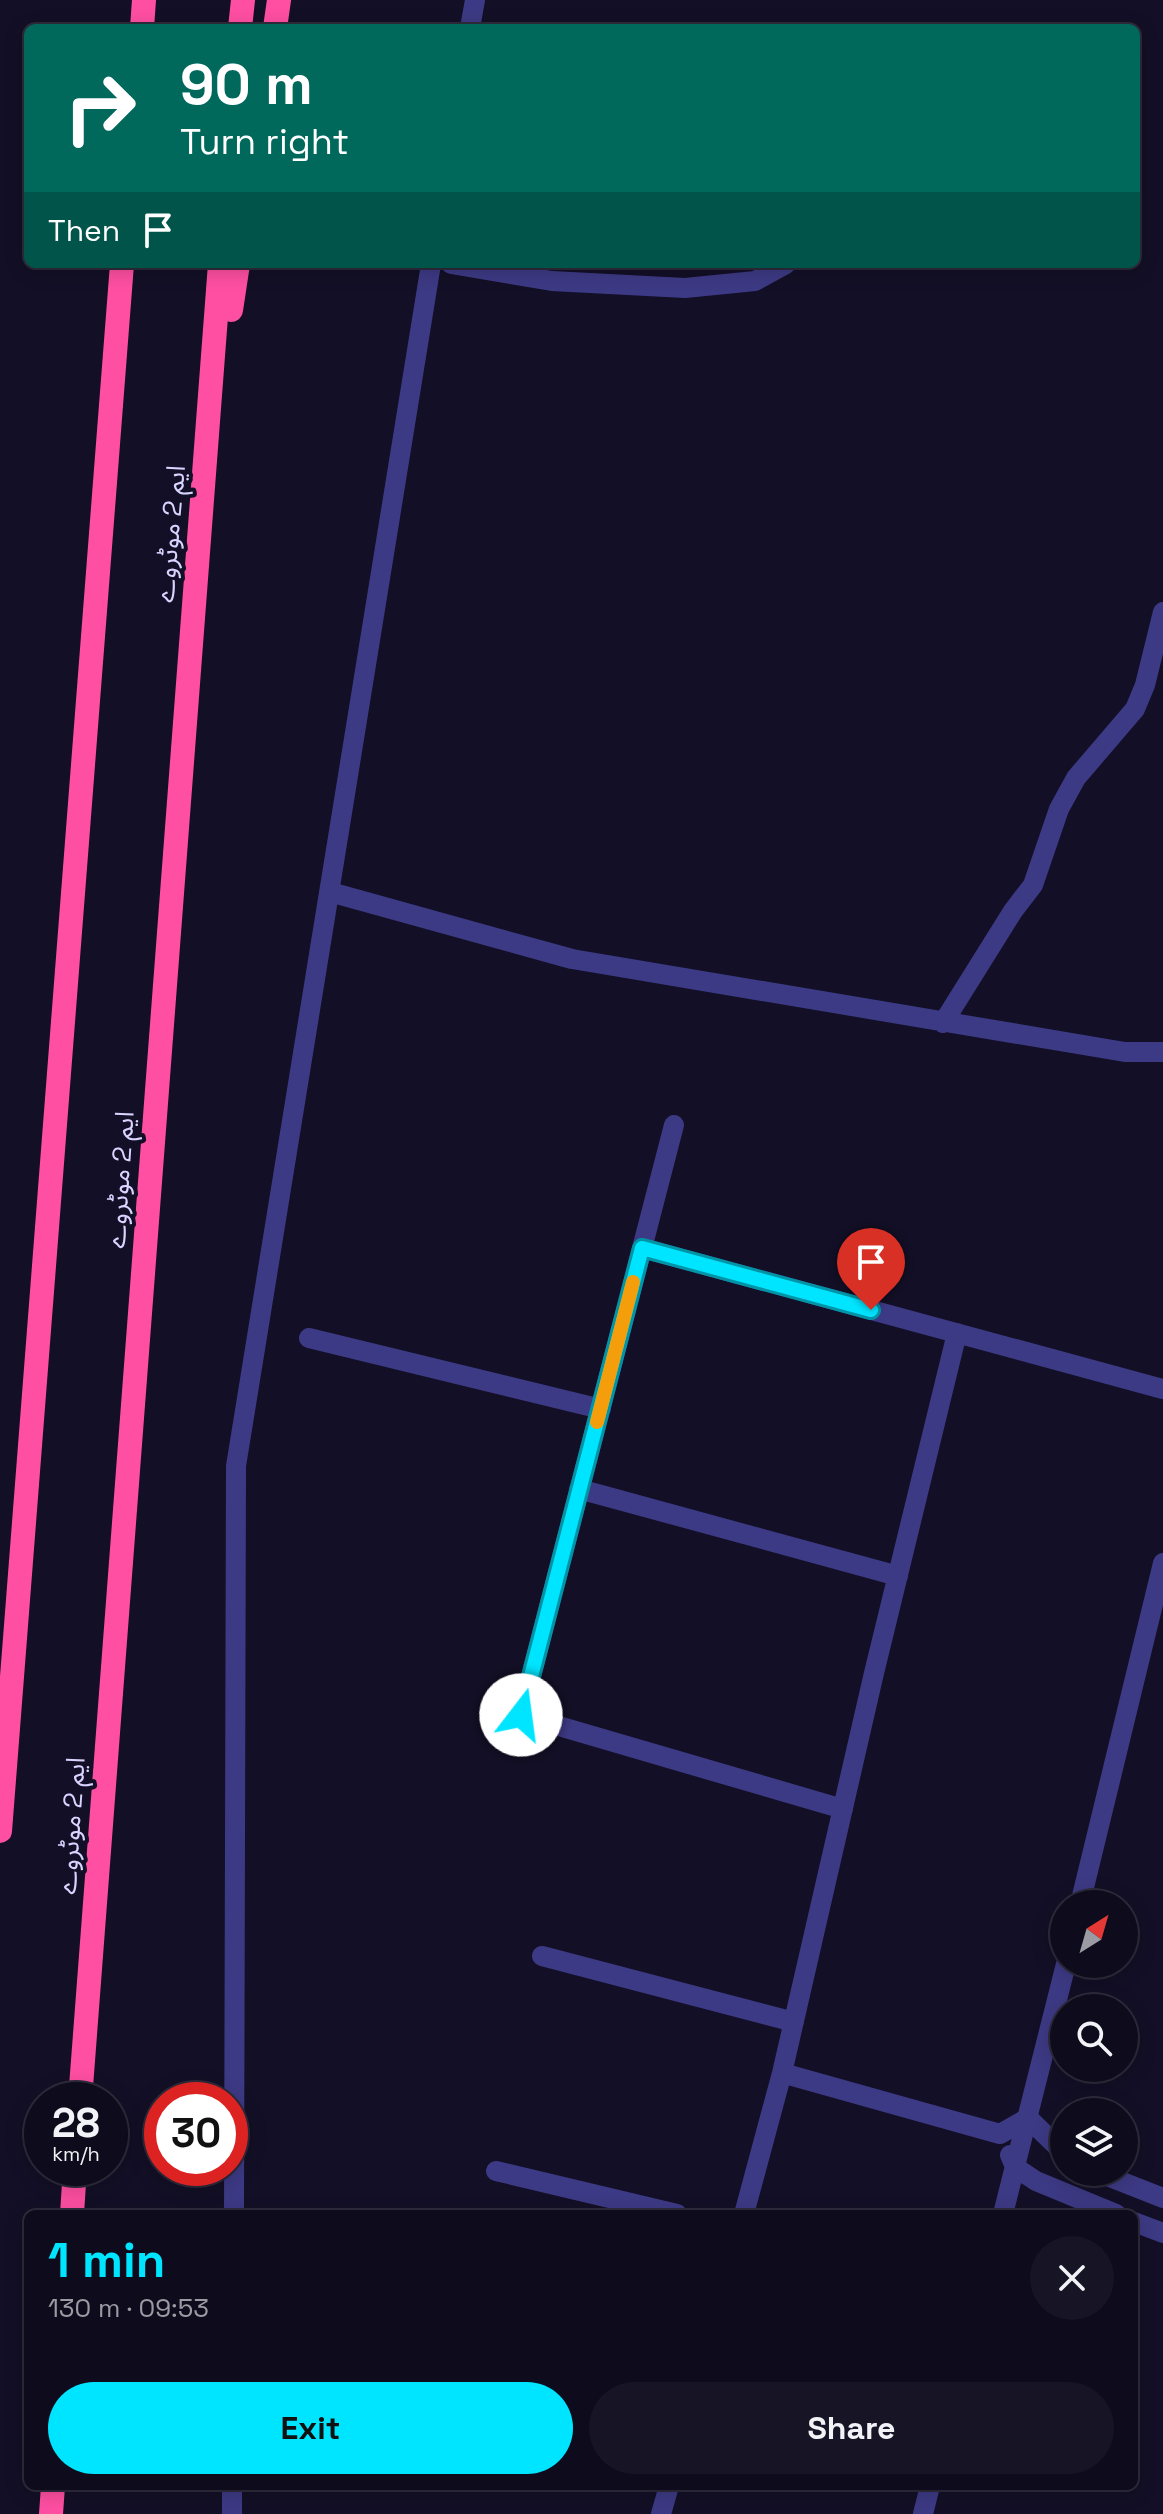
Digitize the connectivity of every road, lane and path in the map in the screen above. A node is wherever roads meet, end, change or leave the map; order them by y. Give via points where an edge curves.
1 (144, 0) edge
2 (243, 0) edge
3 (279, 0) edge
4 (475, 0) edge
5 (142, 24) edge
6 (240, 24) edge
7 (276, 24) edge
8 (471, 24) edge
9 (122, 268) edge
10 (220, 268) edge
11 (237, 268) edge
12 (430, 268) edge
13 (475, 268) edge
14 (779, 268) edge
15 (199, 514) junction
16 (1163, 612) edge
17 (330, 892) junction
18 (943, 1023) junction
19 (1163, 1052) edge
20 (674, 1125) dead end
21 (642, 1248) junction
22 (957, 1333) junction
23 (309, 1338) dead end
24 (1163, 1389) edge
25 (601, 1409) junction
26 (579, 1489) junction
27 (1163, 1563) edge
28 (898, 1576) junction
29 (843, 1809) junction
30 (0, 1831) edge
31 (1083, 1890) edge
32 (542, 1956) dead end
33 (1063, 1978) edge
34 (794, 2022) junction
35 (782, 2073) junction
36 (81, 2082) edge
37 (1028, 2118) junction
38 (1000, 2134) junction
39 (1050, 2139) edge
40 (1015, 2167) junction
41 (496, 2171) dead end
42 (74, 2186) edge
43 (1133, 2186) edge
44 (1163, 2198) edge
45 (72, 2210) edge
46 (234, 2210) edge
47 (660, 2210) edge
48 (745, 2210) edge
49 (1004, 2210) edge
50 (1106, 2210) edge
51 (1138, 2224) edge
52 (1163, 2233) edge
53 (53, 2490) edge
54 (232, 2490) edge
55 (668, 2490) edge
56 (929, 2490) edge
57 (51, 2514) edge
58 (232, 2514) edge
59 (661, 2514) edge
60 (923, 2514) edge

1 - 5 highway
2 - 6 highway
3 - 7 highway
4 - 8 street
9 - 30 highway
10 - 15 highway, ایم 2 موٹروے
11 - 15 highway
12 - 17 street
13 - 14 street via 552,281 685,288 755,281
15 - 36 highway, ایم 2 موٹروے
16 - 18 street via 1135,709 1076,778 1059,809 1033,885
17 - 18 street via 572,959
17 - 46 street via 236,1466
18 - 19 street via 1125,1052
20 - 21 street
21 - 22 street
21 - 25 street
22 - 24 street
22 - 28 street
23 - 25 street
25 - 26 street
26 - 28 street
26 - 29 street via 521,1715
27 - 31 street
28 - 29 street
29 - 34 street
32 - 34 street
33 - 37 street
34 - 35 street
35 - 38 street
35 - 48 street
37 - 38 street
37 - 39 street
37 - 40 street
38 - 40 street
40 - 49 street
40 - 50 street
41 - 47 street
42 - 45 highway
43 - 44 street
51 - 52 street
53 - 57 highway
54 - 58 street
55 - 59 street
56 - 60 street

